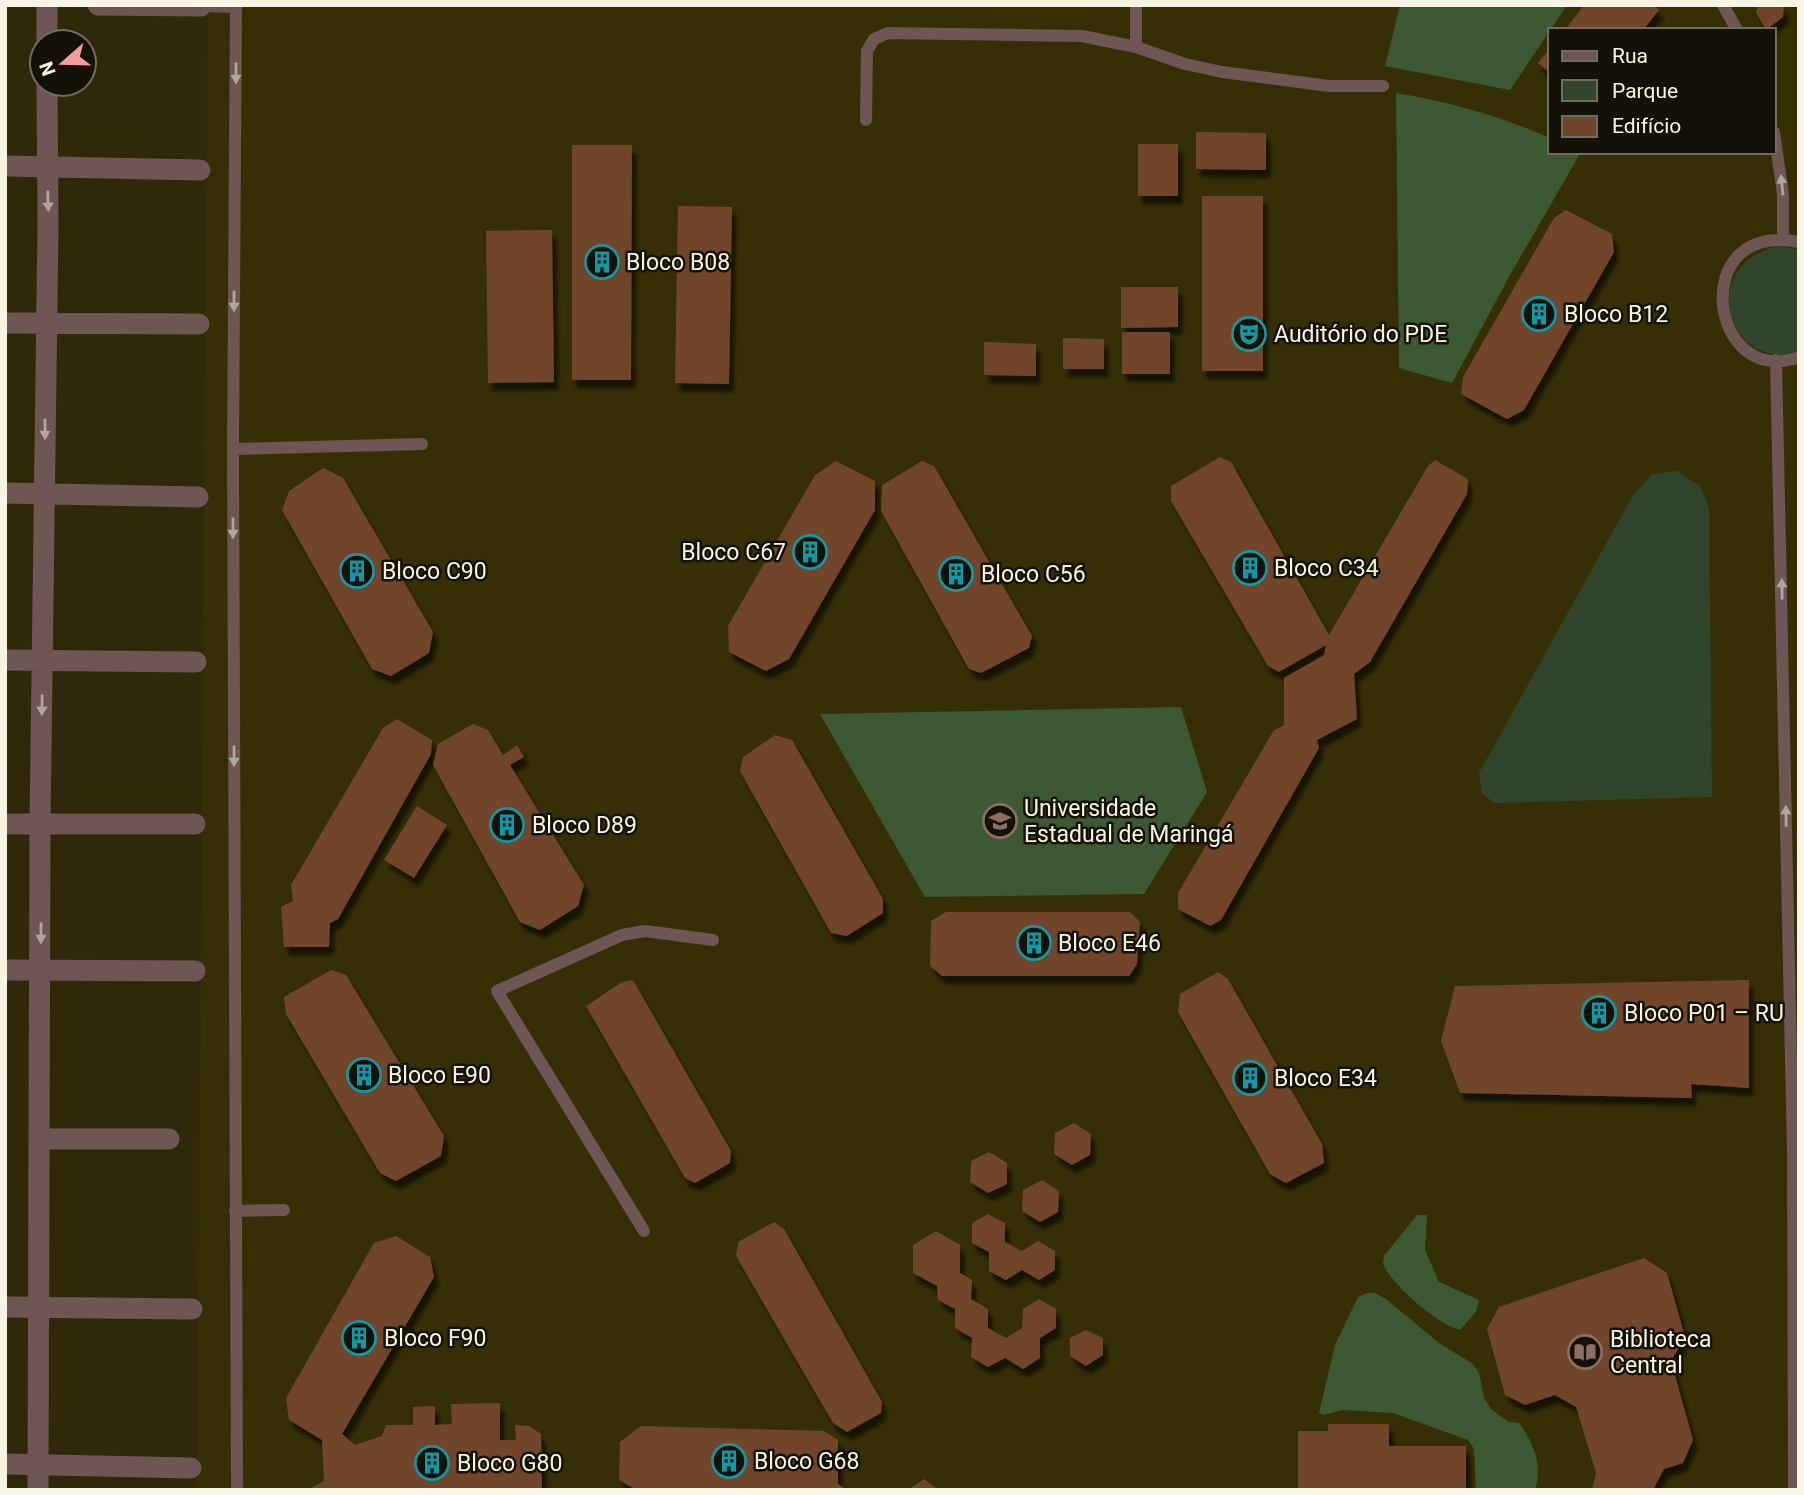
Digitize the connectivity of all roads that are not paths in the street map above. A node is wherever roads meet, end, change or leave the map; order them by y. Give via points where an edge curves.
1 (47, 5) edge
2 (98, 5) edge
3 (1136, 5) edge
4 (1723, 5) edge
5 (201, 6) edge
6 (236, 6) edge
7 (47, 28) edge
8 (1736, 28) edge
9 (1136, 47) junction
10 (1382, 86) dead end
11 (47, 98) edge
12 (866, 120) dead end
13 (1776, 146) edge
14 (5, 166) edge
15 (46, 166) junction
16 (200, 170) dead end
17 (1783, 239) junction
18 (1799, 242) edge
19 (5, 323) edge
20 (45, 323) junction
21 (199, 324) dead end
22 (1799, 357) edge
23 (1776, 360) junction
24 (422, 444) dead end
25 (233, 449) junction
26 (5, 493) edge
27 (44, 493) junction
28 (198, 497) dead end
29 (5, 660) edge
30 (42, 660) junction
31 (196, 662) dead end
32 (5, 824) edge
33 (195, 824) dead end
34 (40, 825) junction
35 (713, 940) dead end
36 (5, 970) edge
37 (41, 970) junction
38 (195, 971) dead end
39 (40, 1139) junction
40 (169, 1139) dead end
41 (1796, 1154) edge
42 (284, 1210) dead end
43 (234, 1211) junction
44 (644, 1231) dead end
45 (5, 1307) edge
46 (39, 1308) junction
47 (192, 1309) dead end
48 (5, 1464) edge
49 (38, 1465) junction
50 (191, 1468) dead end
51 (38, 1490) edge
52 (237, 1490) edge
53 (1794, 1490) edge

1 - 7 street
2 - 5 street
3 - 9 lane
4 - 8 lane
5 - 6 lane
6 -> 25 lane
9 - 10 lane via 1222,72 1329,86
9 - 12 lane via 1082,36 888,33 874,39 867,51
11 - 15 street
17 -> 13 lane
14 - 15 street
15 - 16 street
15 -> 20 street
17 - 18 lane
17 - 23 lane via 1746,250 1732,263 1721,294 1724,321 1733,336 1745,348
19 - 20 street
20 - 21 street
20 -> 27 street
22 - 23 lane
41 -> 23 lane
24 - 25 lane
25 -> 43 lane
26 - 27 street
27 - 28 street
27 - 30 street
29 - 30 street
30 - 31 street
30 -> 34 street
32 - 34 street
33 - 34 street
34 -> 37 street
35 - 44 lane via 645,931 622,935 497,991
36 - 37 street
37 - 38 street
37 - 39 street
39 - 40 street
39 - 46 street
41 - 53 lane
42 - 43 lane
43 - 52 lane
45 - 46 street
46 - 47 street
46 - 49 street
48 - 49 street
49 - 50 street
49 - 51 street

